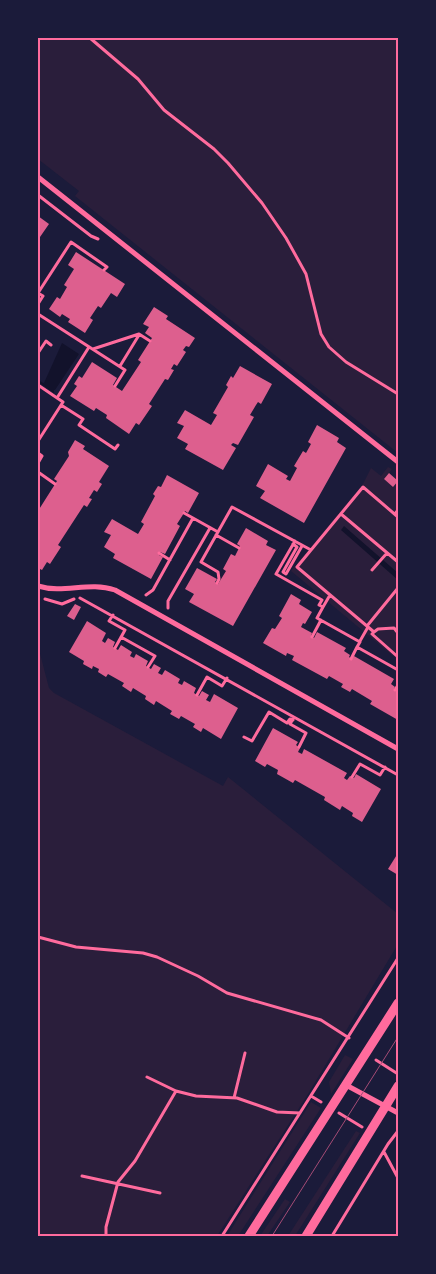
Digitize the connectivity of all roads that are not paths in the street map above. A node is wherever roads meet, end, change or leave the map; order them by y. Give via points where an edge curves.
1 (38, 177) edge
2 (398, 462) edge
3 (38, 586) edge
4 (398, 749) edge
5 (398, 1003) edge
6 (346, 1085) junction
7 (398, 1086) edge
8 (386, 1107) junction
9 (398, 1113) edge
10 (249, 1236) edge
11 (306, 1236) edge

1 - 2 street
3 - 4 street via 54,590 92,587 115,590
5 - 6 street
6 - 8 street
6 - 10 street
7 - 8 street
8 - 9 street
8 - 11 street

